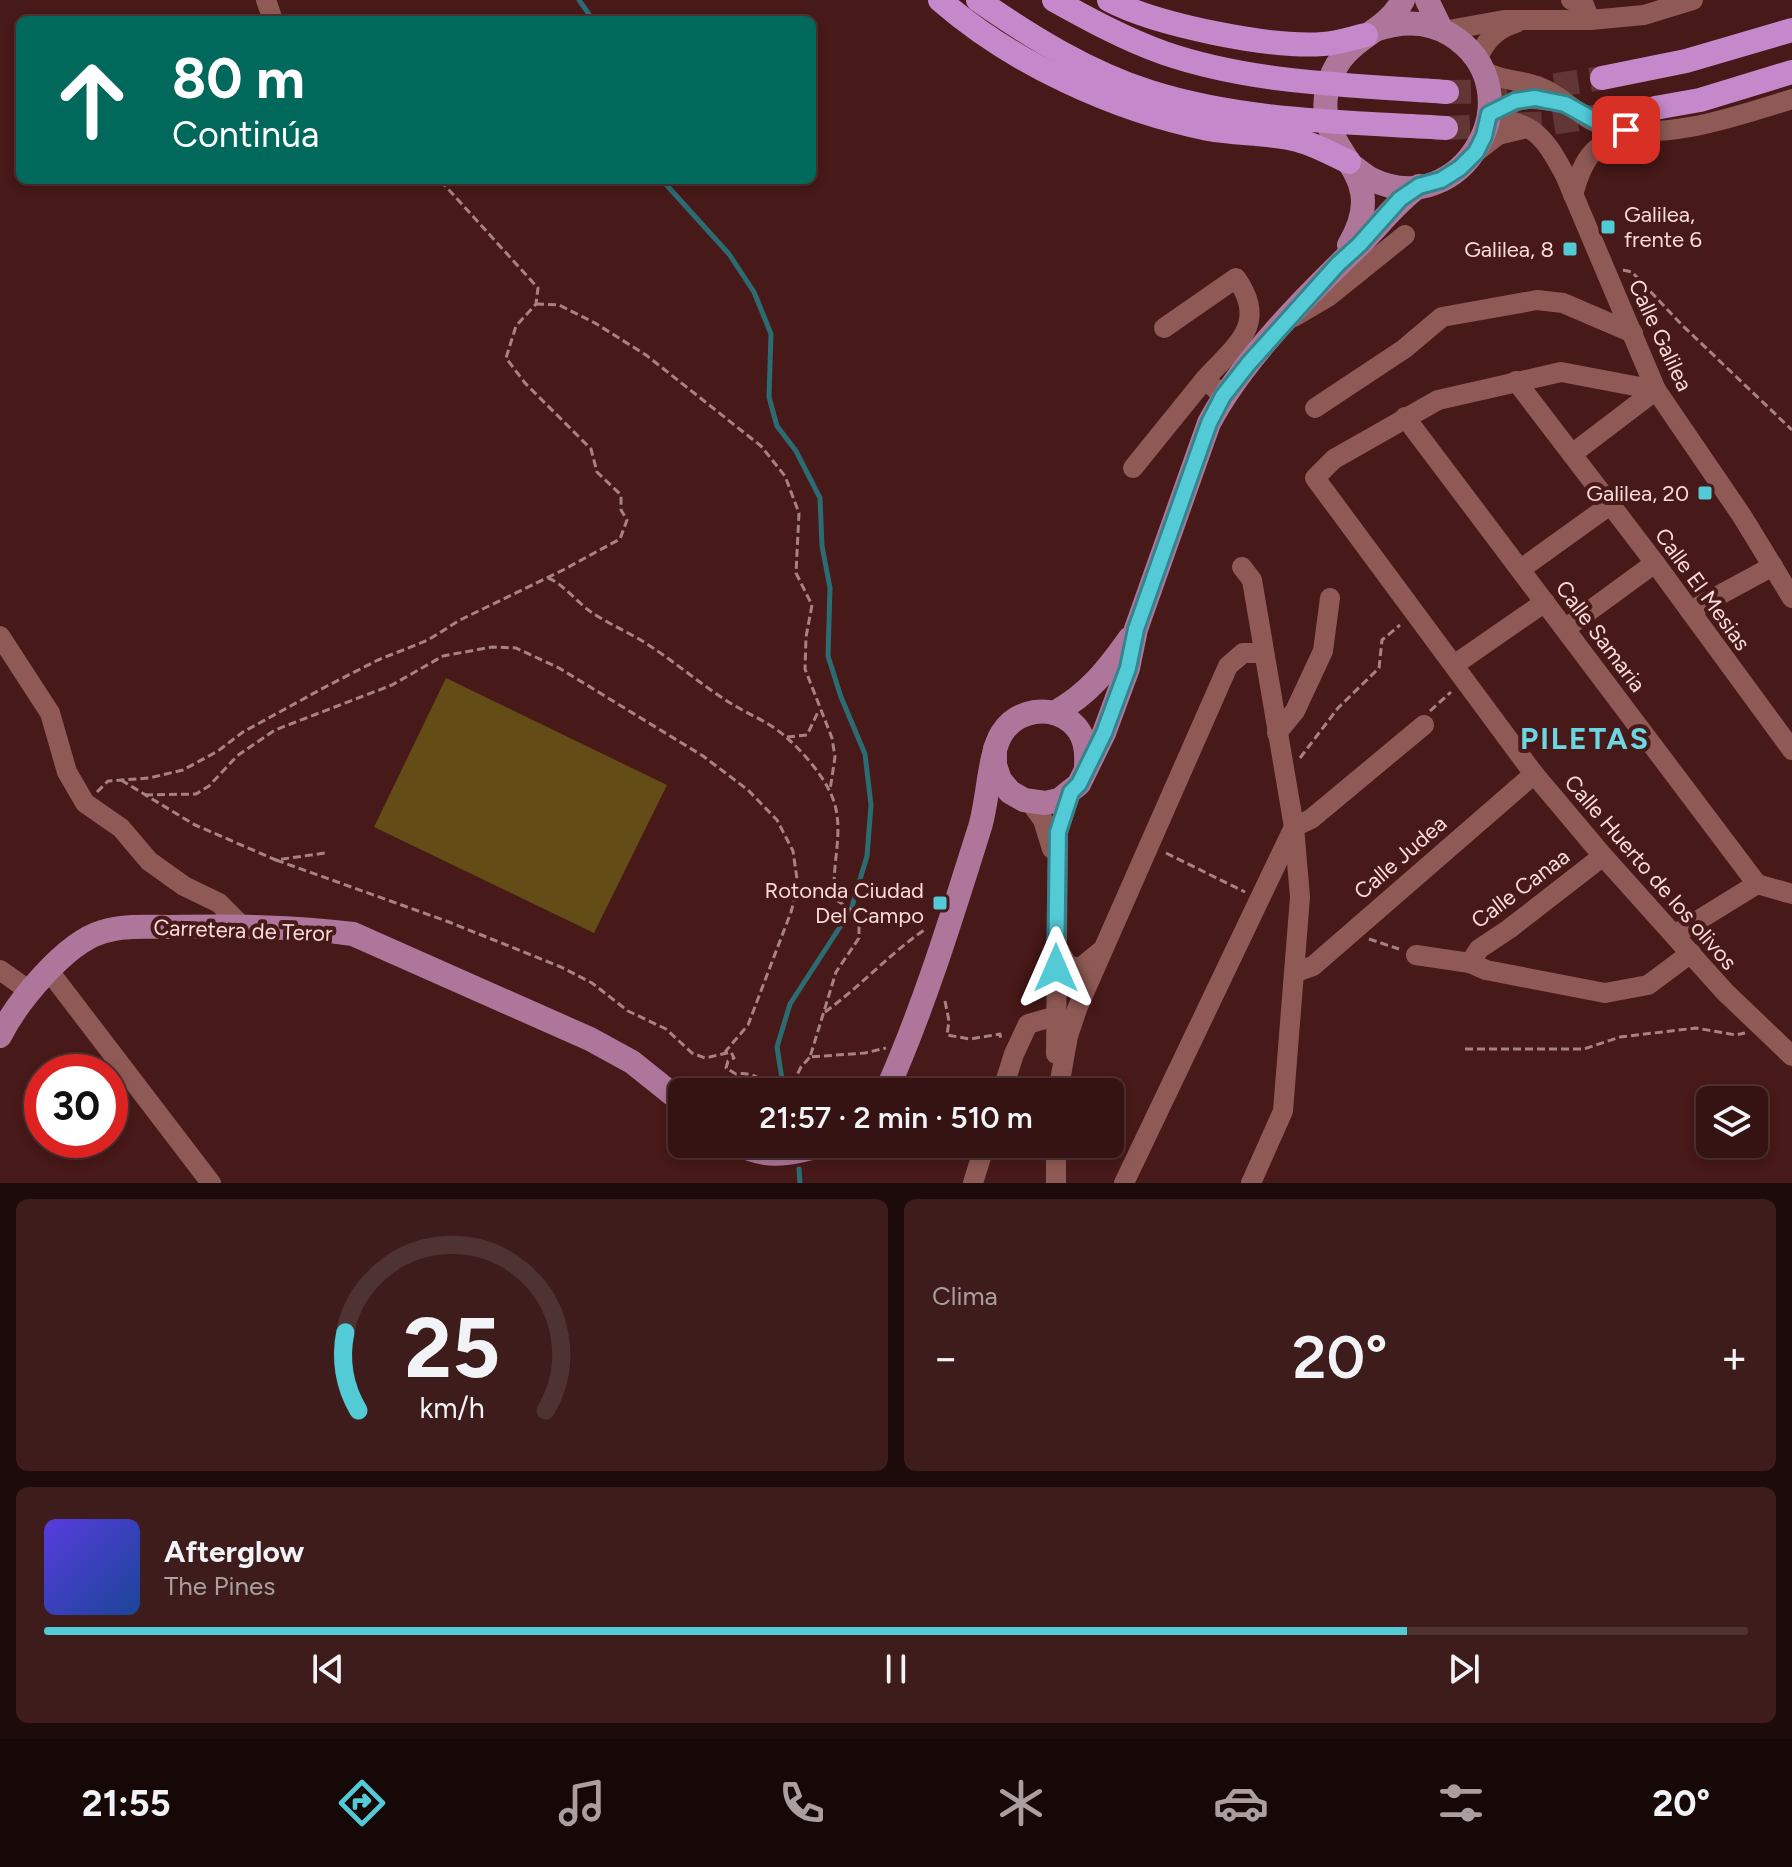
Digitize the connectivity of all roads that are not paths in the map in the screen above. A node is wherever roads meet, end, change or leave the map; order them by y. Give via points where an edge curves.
1 (940, 0) edge
2 (978, 0) edge
3 (1054, 0) edge
4 (1109, 0) edge
5 (1403, 0) edge
6 (1427, 0) edge
7 (1571, 0) edge
8 (1693, 0) edge
9 (1532, 19) junction
10 (1590, 20) junction
11 (1442, 30) junction
12 (1792, 30) edge
13 (1371, 33) junction
14 (1480, 65) junction
15 (1792, 72) edge
16 (1602, 78) tunnel mouth
17 (1447, 92) tunnel mouth
18 (1792, 99) edge
19 (1565, 104) junction
20 (1655, 108) tunnel mouth
21 (1489, 116) junction
22 (1446, 128) tunnel mouth
23 (1527, 128) junction
24 (1626, 130) junction
25 (1476, 152) junction
26 (1350, 164) junction
27 (1419, 186) junction
28 (1573, 195) junction
29 (1405, 235) dead end
30 (1338, 264) junction
31 (1287, 321) junction
32 (1164, 328) dead end
33 (1633, 333) junction
34 (1205, 379) junction
35 (1516, 381) junction
36 (1656, 390) junction
37 (1223, 396) junction
38 (1315, 408) dead end
39 (1405, 417) junction
40 (1572, 454) junction
41 (1133, 468) dead end
42 (1610, 505) junction
43 (1655, 563) junction
44 (1773, 566) junction
45 (1242, 567) dead end
46 (1521, 569) junction
47 (1330, 598) dead end
48 (1792, 598) edge
49 (1545, 602) junction
50 (1690, 611) junction
51 (1566, 628) junction
52 (1136, 629) junction
53 (0, 636) edge
54 (1263, 653) junction
55 (1461, 673) junction
56 (1054, 713) junction
57 (1424, 725) road end
58 (1277, 733) junction
59 (995, 749) junction
60 (1792, 750) edge
61 (1086, 766) junction
62 (1534, 774) junction
63 (1071, 792) junction
64 (1027, 801) junction
65 (981, 824) junction
66 (1294, 827) junction
67 (1603, 856) junction
68 (1057, 864) junction
69 (1757, 884) junction
70 (1792, 894) edge
71 (1300, 897) junction
72 (1261, 900) junction
73 (242, 926) junction
74 (1676, 934) junction
75 (1056, 944) junction
76 (1101, 951) junction
77 (1691, 953) junction
78 (1416, 955) road end
79 (1470, 963) junction
80 (0, 970) edge
81 (49, 971) junction
82 (1296, 972) junction
83 (31, 992) junction
84 (1056, 1016) junction
85 (0, 1036) edge
86 (1792, 1056) edge
87 (892, 1078) edge
88 (1006, 1078) edge
89 (1057, 1078) edge
90 (1060, 1078) edge
91 (668, 1091) edge
92 (981, 1158) edge
93 (1056, 1158) edge
94 (211, 1183) edge
95 (973, 1183) edge
96 (1056, 1183) edge
97 (1124, 1183) edge
98 (1251, 1183) edge

1 - 26 highway via 1021,58 1076,85 1208,129 1290,138
2 - 22 highway via 1040,41 1149,91 1268,117
3 - 17 highway via 1152,48 1224,69 1278,79
4 - 13 highway via 1208,32 1256,39 1323,44
5 - 13 main road
6 - 11 main road
7 - 10 street via 1584,5
8 - 10 street via 1644,15
9 - 10 street
9 - 11 street
9 - 14 street via 1496,33 1482,48
11 - 13 main road via 1419,23 1395,24
11 - 14 main road via 1462,42
12 - 16 highway via 1686,61
13 - 26 main road via 1340,58 1325,104 1332,137
14 - 19 street via 1499,78 1546,89
14 - 21 main road via 1488,86
15 - 20 highway
18 - 24 street via 1679,128
19 - 21 street via 1524,98
19 - 24 street via 1603,125
21 - 23 street
21 - 25 main road
23 - 25 street via 1498,135
23 - 28 street, Calle Galilea via 1549,145
24 - 28 street via 1587,156
25 - 27 main road via 1441,180
26 - 27 main road via 1371,179
26 - 30 main road via 1362,184 1365,208
27 - 30 main road
28 - 33 street, Calle Galilea
29 - 31 street via 1328,297
30 - 31 main road
31 - 37 main road
32 - 34 street via 1236,278 1248,295 1251,313 1244,336
33 - 36 street, Calle Galilea
33 - 38 street via 1563,303 1537,300 1442,317
34 - 37 street
34 - 41 street
35 - 36 street via 1561,372
35 - 39 street via 1438,400
35 - 40 street, Calle El Mesias
36 - 40 street
36 - 44 street, Calle Galilea
37 - 52 main road
39 - 46 street, Calle Samaria
39 - 55 street, Calle Huerto de los olivos via 1334,459 1315,478
40 - 42 street, Calle El Mesias
42 - 43 street, Calle El Mesias
42 - 46 street
43 - 50 street, Calle El Mesias
43 - 51 street
44 - 48 street, Calle Galilea
44 - 50 street
45 - 54 street via 1252,580
46 - 49 street, Calle Samaria
47 - 58 street via 1323,651 1295,711
49 - 51 street, Calle Samaria
49 - 55 street
50 - 60 street, Calle El Mesias
51 - 69 street, Calle Samaria
52 - 56 main road via 1090,689
52 - 61 main road via 1123,681
53 - 73 street via 50,713 67,772 85,803 121,828 149,861 219,903
54 - 58 street
54 - 76 street via 1243,653 1228,666
55 - 62 street, Calle Huerto de los olivos
56 - 59 main road via 1023,714 1000,735
56 - 61 main road via 1066,718 1084,739
57 - 66 street via 1311,819
58 - 66 street
59 - 64 main road via 1000,780
59 - 65 main road
61 - 63 main road
62 - 67 street, Calle Huerto de los olivos
62 - 82 street, Calle Judea via 1313,966
63 - 64 main road via 1045,803
63 - 68 street via 1058,832
64 - 65 main road
64 - 68 street via 1043,820
65 - 87 main road
66 - 71 street
66 - 72 street
67 - 74 street, Calle Huerto de los olivos
67 - 79 street, Calle Canaa via 1479,949
68 - 75 street
69 - 70 street
69 - 74 street
71 - 72 street via 1292,887 1279,886
71 - 82 street
72 - 97 street
73 - 81 main road, Carretera de Teror via 100,932
73 - 91 main road, Carretera de Teror via 353,934 590,1039 632,1062
74 - 77 street, Calle Huerto de los olivos
75 - 76 street via 1067,965 1080,968
75 - 84 street
76 - 90 street via 1068,1036
77 - 79 street via 1648,985 1605,993
77 - 86 street, Calle Huerto de los olivos
78 - 79 street
80 - 83 street
81 - 83 main road, Carretera de Teror
81 - 94 street
82 - 98 street via 1283,1111
83 - 85 main road, Carretera de Teror
84 - 88 street via 1028,1024
84 - 89 street
92 - 95 street
93 - 96 street

